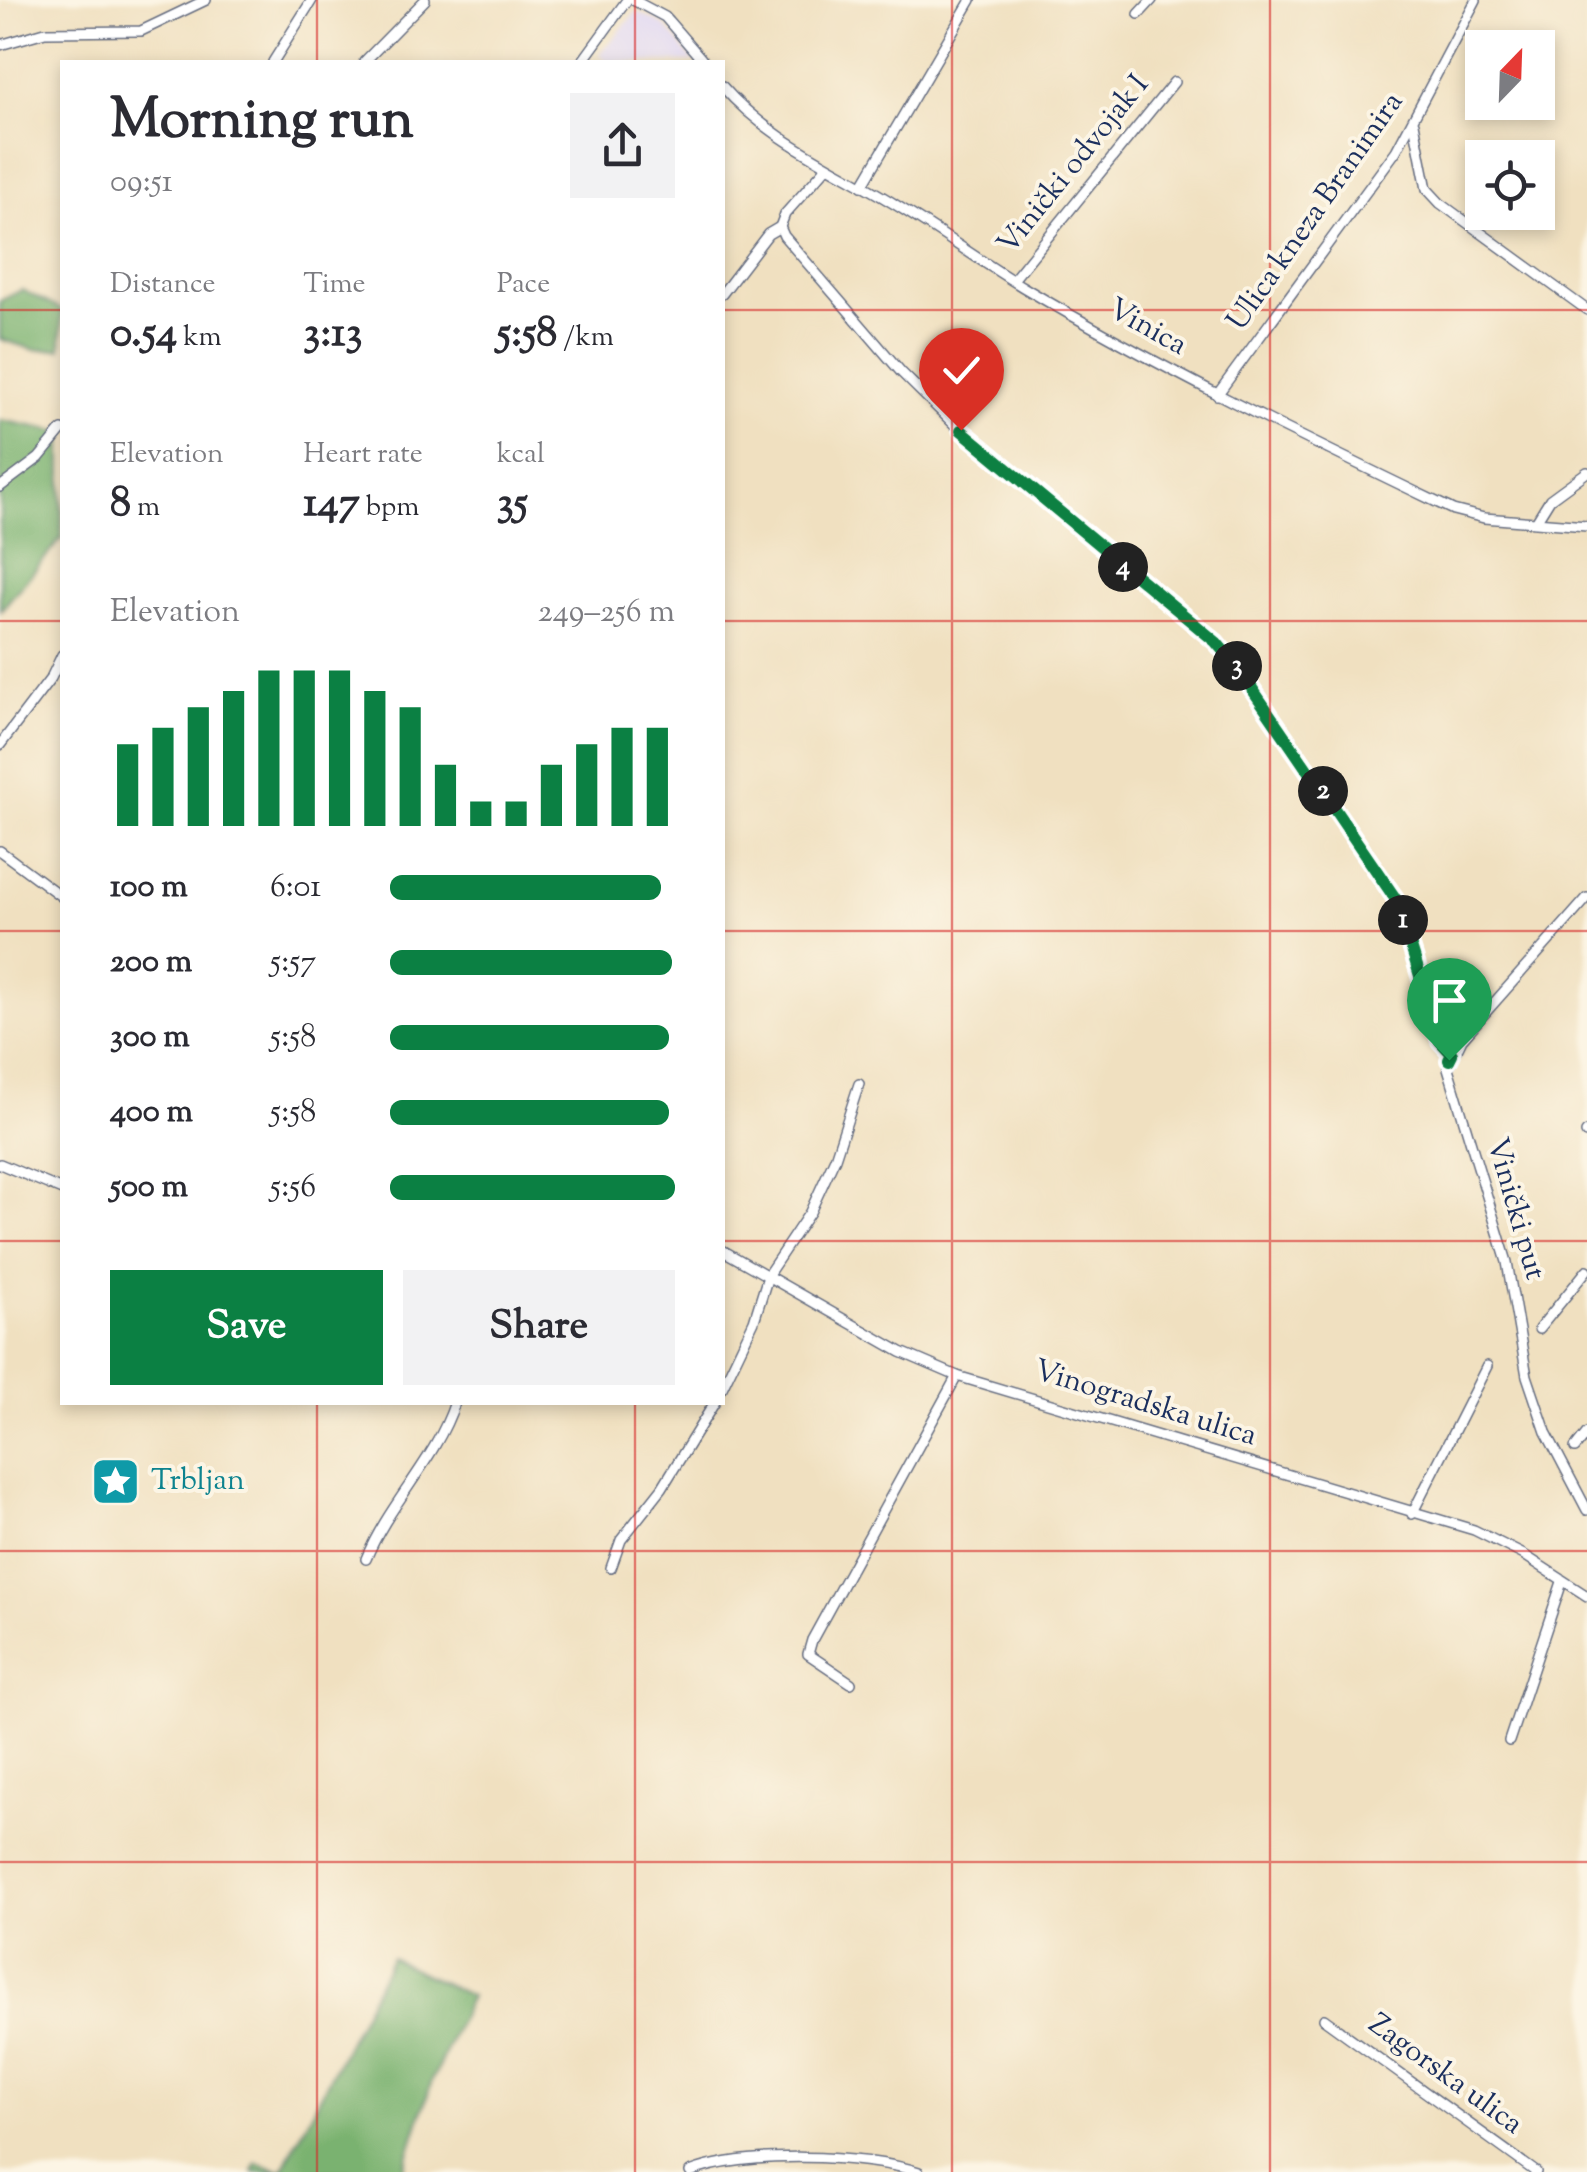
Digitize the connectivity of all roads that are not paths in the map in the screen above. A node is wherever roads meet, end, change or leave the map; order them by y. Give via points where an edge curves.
1 (206, 0) edge
2 (312, 0) edge
3 (425, 0) edge
4 (630, 0) edge
5 (971, 0) edge
6 (1152, 0) edge
7 (1476, 0) edge
8 (1138, 14) dead end
9 (0, 45) edge
10 (274, 60) edge
11 (366, 60) edge
12 (584, 60) edge
13 (702, 60) edge
14 (1174, 82) dead end
15 (725, 89) edge
16 (1414, 123) junction
17 (827, 167) junction
18 (862, 186) junction
19 (780, 227) junction
20 (1013, 280) junction
21 (725, 290) edge
22 (1587, 310) edge
23 (1218, 395) junction
24 (60, 432) edge
25 (1587, 472) edge
26 (0, 487) edge
27 (1537, 520) junction
28 (1587, 526) edge
29 (60, 659) edge
30 (0, 745) edge
31 (0, 852) edge
32 (60, 896) edge
33 (1587, 898) edge
34 (1452, 1054) junction
35 (858, 1084) dead end
36 (0, 1164) edge
37 (60, 1189) edge
38 (725, 1251) edge
39 (1587, 1270) edge
40 (769, 1273) junction
41 (1539, 1330) dead end
42 (1487, 1366) dead end
43 (957, 1376) junction
44 (725, 1382) edge
45 (454, 1405) edge
46 (712, 1405) edge
47 (1587, 1433) edge
48 (1575, 1448) dead end
49 (1587, 1510) edge
50 (1412, 1514) junction
51 (366, 1559) dead end
52 (611, 1568) dead end
53 (1562, 1582) junction
54 (1587, 1596) edge
55 (851, 1683) dead end
56 (1510, 1741) dead end
57 (1324, 2019) dead end
58 (690, 2172) edge
59 (919, 2172) edge
60 (1536, 2172) edge

1 - 9 street via 141,31 44,32
2 - 10 street
3 - 11 street
4 - 12 street
4 - 13 street via 664,16
5 - 18 street
6 - 8 street
7 - 16 street, Ulica kneza Branimira
14 - 20 street, Vinički odvojak I
15 - 17 street, Vinica via 766,129
16 - 22 street via 1427,189
16 - 23 street, Ulica kneza Branimira
17 - 18 street, Vinica
17 - 19 street
18 - 20 street, Vinica
19 - 21 street
19 - 34 street, Vinički put via 901,372 961,430 1216,642 1238,668 1397,901 1440,1041
20 - 23 street, Vinica
23 - 27 street, Vinica via 1453,510
24 - 26 street
25 - 27 street via 1550,499
27 - 28 street, Vinica
29 - 30 street
31 - 32 street
33 - 34 street
34 - 49 street, Vinički put via 1450,1083 1507,1262 1527,1376 1546,1432
35 - 40 street via 847,1130 818,1194
36 - 37 street
38 - 40 street, Vinogradska ulica
39 - 41 street
40 - 43 street, Vinogradska ulica via 901,1352
40 - 44 street
42 - 50 street
43 - 50 street, Vinogradska ulica
43 - 55 street via 812,1640 808,1654 814,1663
45 - 51 street via 441,1438 384,1520
46 - 52 street via 670,1477 620,1540
47 - 48 street
50 - 53 street, Vinogradska ulica via 1494,1538
53 - 54 street, Vinogradska ulica
53 - 56 street
57 - 60 street, Zagorska ulica
58 - 59 street via 791,2158 879,2162

